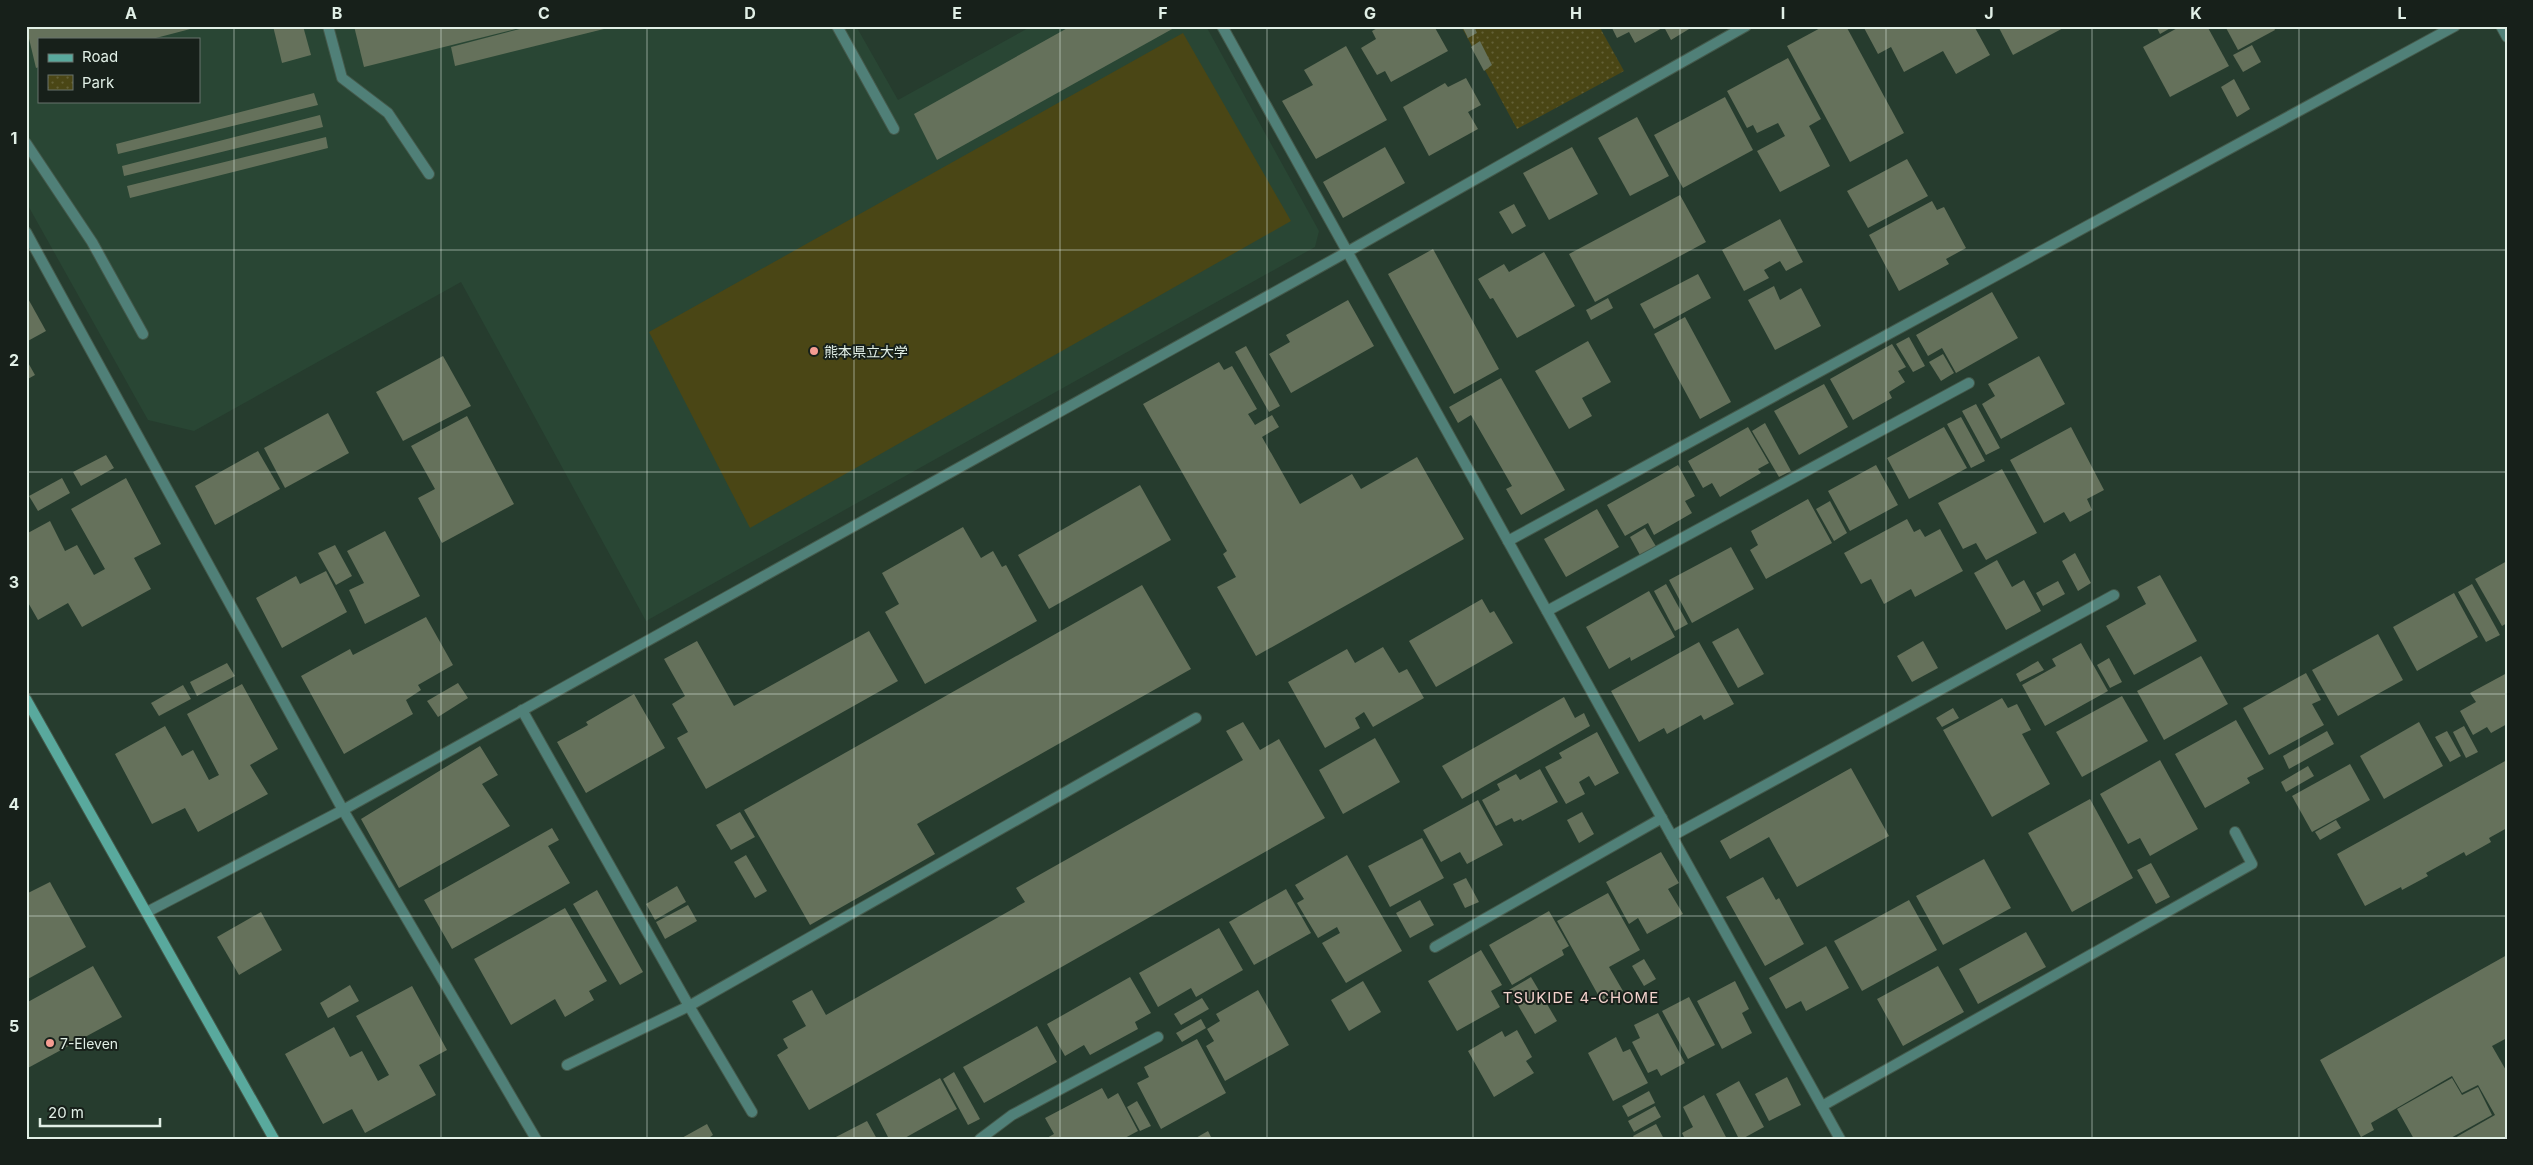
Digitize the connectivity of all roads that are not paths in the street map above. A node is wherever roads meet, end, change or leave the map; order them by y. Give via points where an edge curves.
1 (328, 26) edge
2 (837, 26) edge
3 (1222, 26) edge
4 (1746, 26) edge
5 (2455, 26) edge
6 (2501, 26) edge
7 (1732, 30) edge
8 (2507, 37) edge
9 (894, 128) dead end
10 (26, 143) edge
11 (429, 174) dead end
12 (26, 232) edge
13 (1347, 252) junction
14 (144, 334) dead end
15 (1969, 383) dead end
16 (1508, 541) junction
17 (2114, 595) dead end
18 (1547, 611) junction
19 (26, 699) edge
20 (522, 710) junction
21 (1196, 718) dead end
22 (343, 810) junction
23 (1662, 818) junction
24 (2235, 832) dead end
25 (1672, 836) junction
26 (147, 912) junction
27 (1435, 948) dead end
28 (689, 1006) junction
29 (1158, 1037) dead end
30 (567, 1065) dead end
31 (1822, 1106) junction
32 (752, 1112) dead end
33 (274, 1139) edge
34 (536, 1139) edge
35 (980, 1139) edge
36 (1840, 1139) edge

1 - 11 street via 342,78 388,112
2 - 9 street
3 - 13 street
4 - 7 street
5 - 16 street
6 - 8 street
7 - 13 street
10 - 14 street via 92,242
12 - 22 street
13 - 16 street
13 - 20 street
15 - 18 street
16 - 18 street
17 - 25 street
18 - 23 street
19 - 26 street
20 - 22 street
20 - 28 street
21 - 28 street
22 - 26 street
22 - 34 street
23 - 25 street
23 - 27 street
24 - 31 street via 2252,864
25 - 31 street
26 - 33 street
28 - 30 street
28 - 32 street
29 - 35 street via 1012,1115
31 - 36 street

